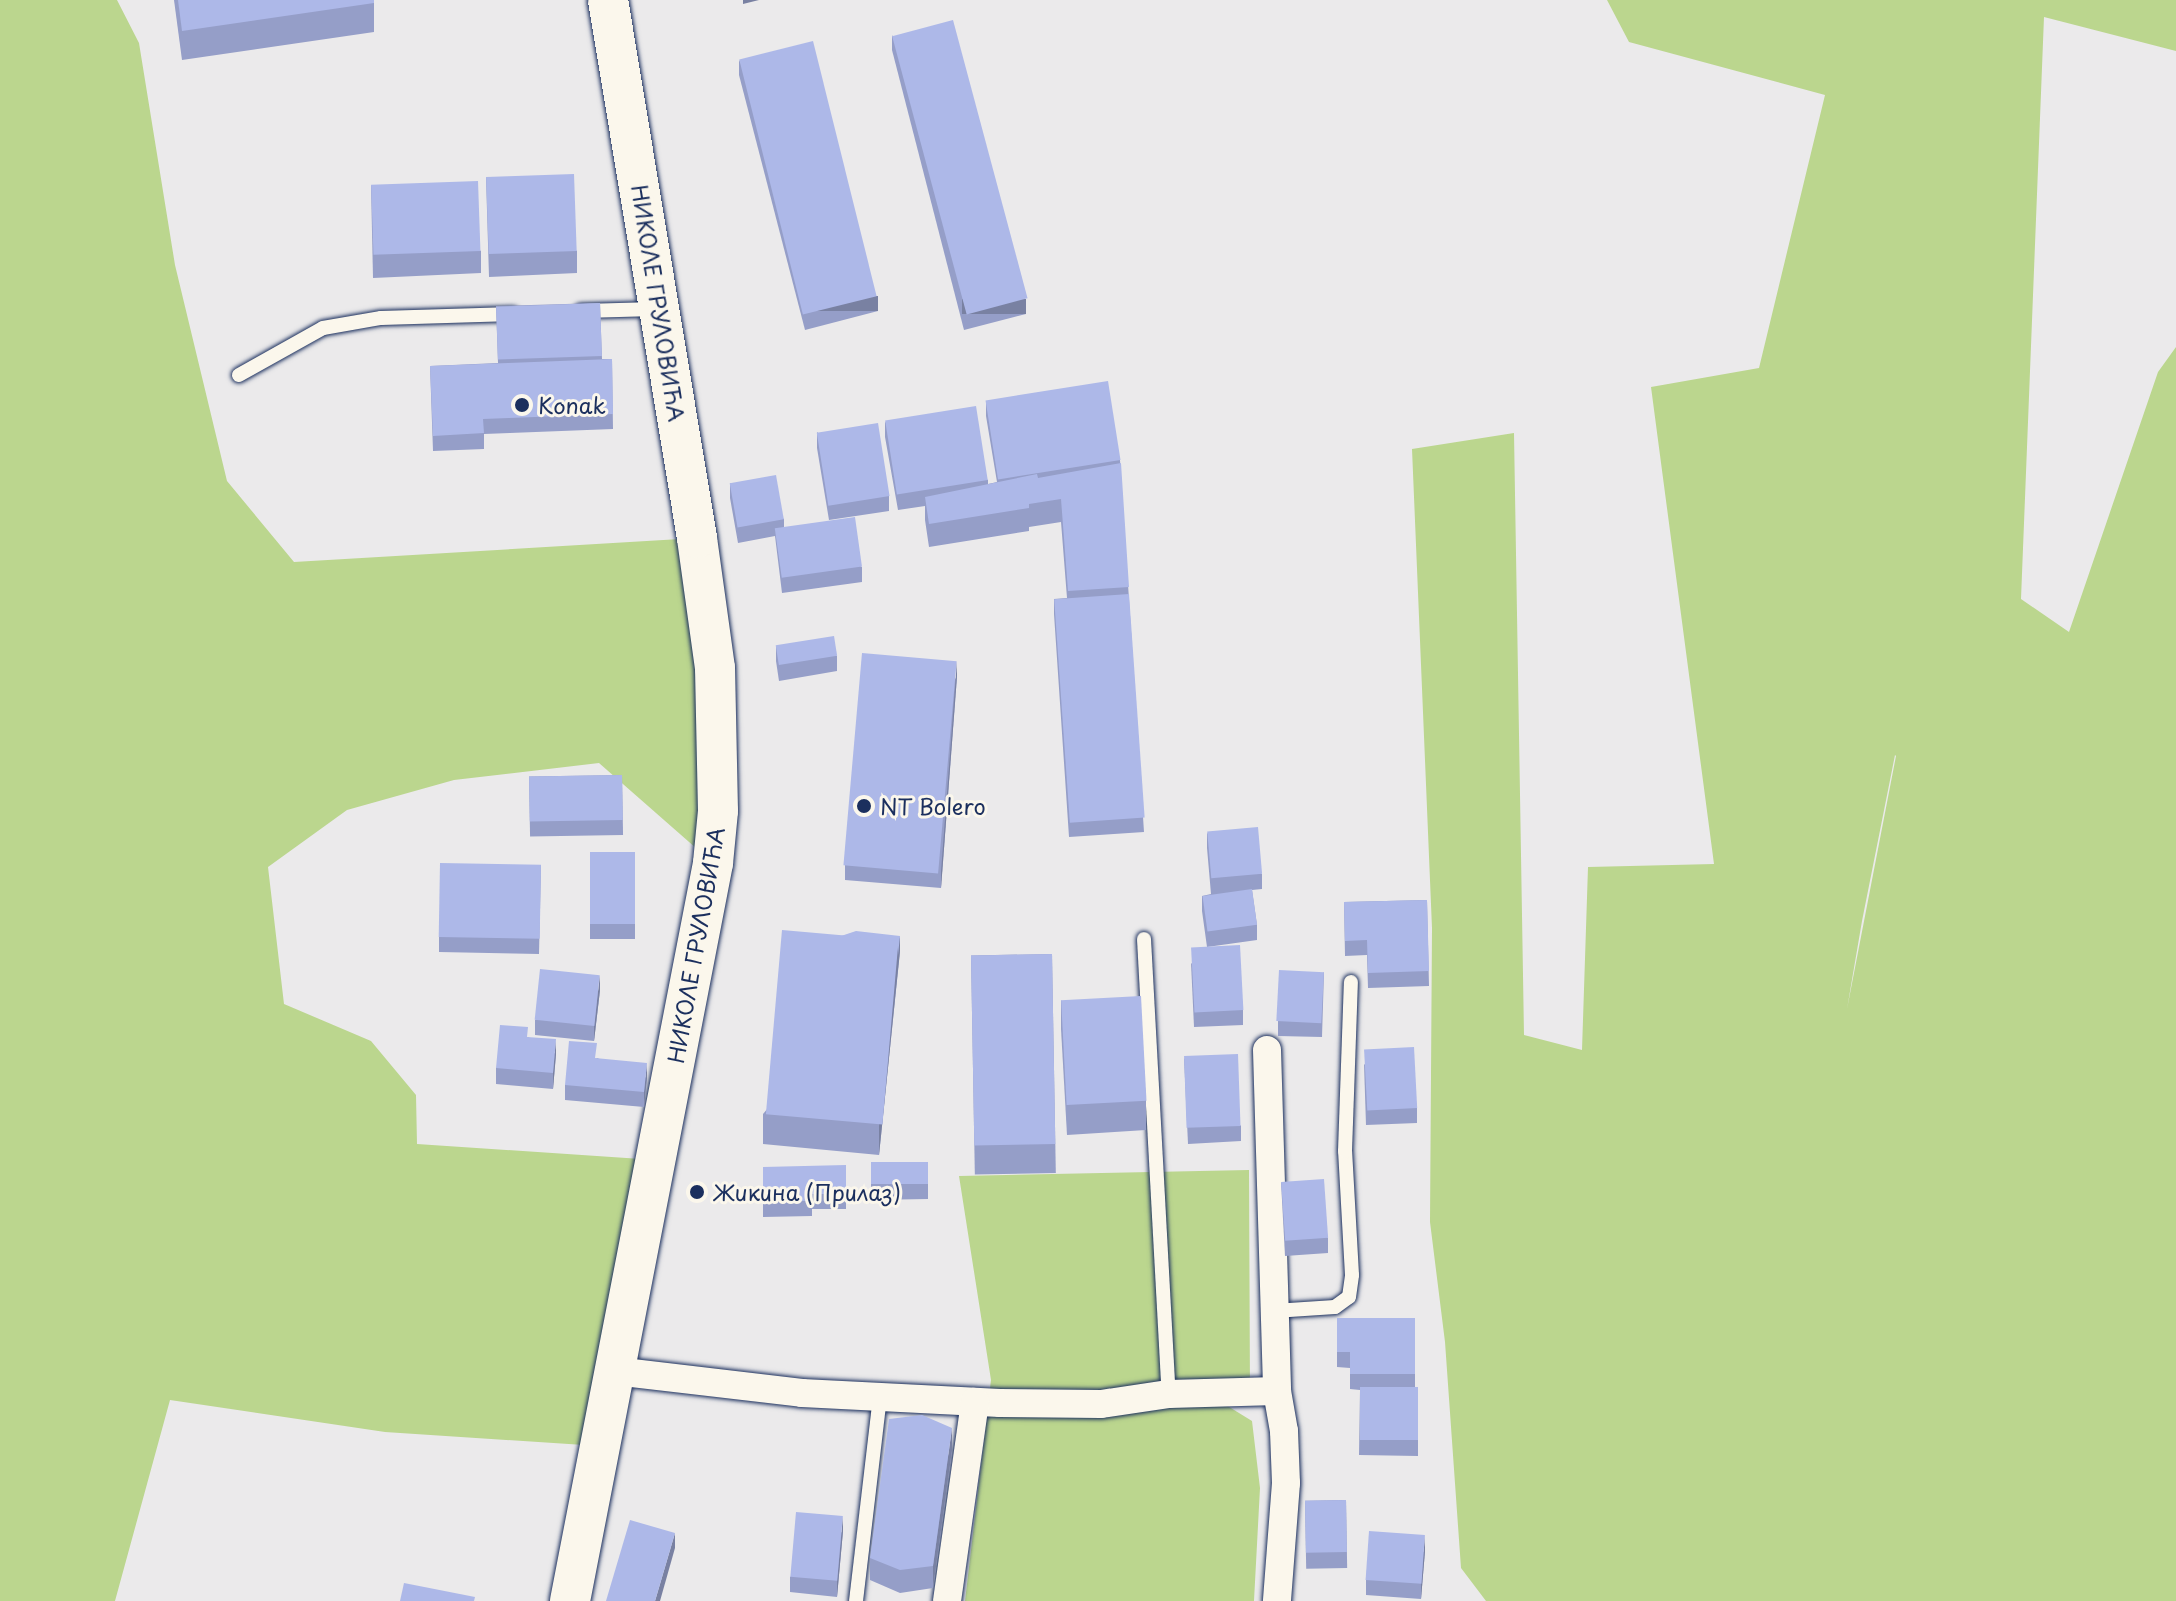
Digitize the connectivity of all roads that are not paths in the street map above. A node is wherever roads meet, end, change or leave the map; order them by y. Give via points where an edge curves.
1 (608, 0) edge
2 (661, 309) junction
3 (568, 312) edge
4 (537, 313) edge
5 (239, 375) dead end
6 (1144, 939) dead end
7 (1351, 982) dead end
8 (1267, 1050) dead end
9 (1274, 1311) junction
10 (615, 1371) junction
11 (1277, 1391) junction
12 (1169, 1394) junction
13 (880, 1398) junction
14 (975, 1402) junction
15 (570, 1601) edge
16 (856, 1601) edge
17 (947, 1601) edge
18 (1277, 1601) edge

1 - 2 street, НИКОЛЕ ГРУЛОВИЋА
2 - 3 lane
2 - 10 street, НИКОЛЕ ГРУЛОВИЋА via 715,668 718,811 713,863
4 - 5 lane via 381,318 323,328
6 - 12 lane
7 - 9 lane via 1345,1151 1349,1297 1335,1307
8 - 9 street
9 - 11 street
10 - 13 street
10 - 15 street, НИКОЛЕ ГРУЛОВИЋА
11 - 12 street
11 - 18 street via 1286,1483
12 - 14 street via 1101,1404
13 - 14 street
13 - 16 lane
14 - 17 street

